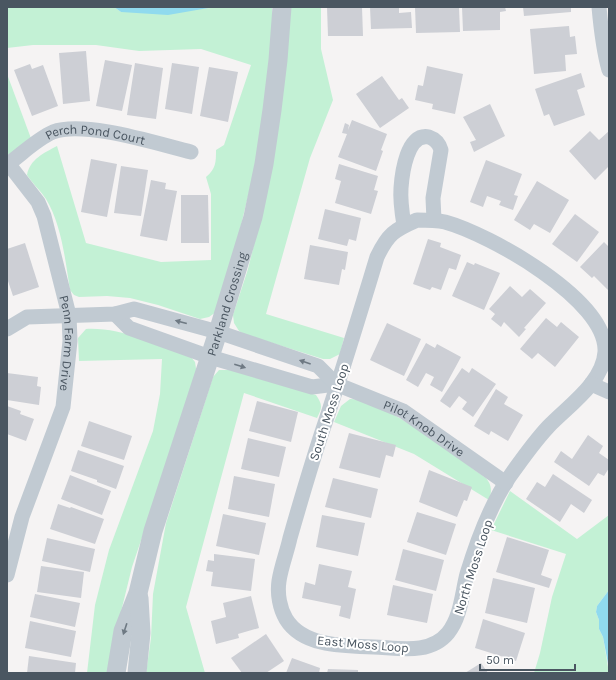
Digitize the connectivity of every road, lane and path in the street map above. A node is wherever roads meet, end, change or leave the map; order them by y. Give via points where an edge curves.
1 (282, 7) edge
2 (599, 7) edge
3 (609, 70) edge
4 (191, 152) dead end
5 (8, 163) edge
6 (434, 220) junction
7 (411, 223) junction
8 (115, 314) junction
9 (69, 315) junction
10 (7, 329) edge
11 (218, 332) junction
12 (210, 357) junction
13 (600, 370) edge
14 (336, 384) junction
15 (609, 392) edge
16 (506, 482) junction
17 (7, 575) edge
18 (138, 593) junction
19 (287, 621) joint
20 (443, 638) joint
21 (116, 673) edge
22 (137, 673) edge

1 - 11 street, Parkland Crossing via 276,81 264,164 253,217
2 - 3 street via 604,55
4 - 5 street, Perch Pond Court via 122,135 72,128 47,135
5 - 9 street, Penn Farm Drive via 38,202 44,216
6 - 7 street
6 - 7 street via 434,198 441,153 436,141 424,137 412,144 401,189 402,211
6 - 13 street via 474,233 562,286 588,312 600,329 605,350
7 - 14 street, South Moss Loop via 394,231 377,257 347,357
8 - 9 street, Pilot Knob Drive
11 -> 8 street, Pilot Knob Drive via 134,309
8 - 12 street, Pilot Knob Drive via 129,328
9 - 10 street, Pilot Knob Drive via 27,317
9 - 17 street, Penn Farm Drive via 70,341 64,407 22,517
11 - 12 street, Parkland Crossing
14 -> 11 street, Pilot Knob Drive via 318,366
12 -> 14 street, Pilot Knob Drive via 312,387
12 - 18 street, Parkland Crossing via 154,531
13 - 15 street
13 - 16 street, North Moss Loop via 578,399 548,427
14 - 16 street, Pilot Knob Drive via 403,411
14 - 19 street, South Moss Loop via 305,482 279,581 279,600
16 - 20 street, North Moss Loop via 479,539 455,622
18 -> 21 street, Parkland Crossing via 123,631
18 - 22 street, Parkland Crossing via 141,633
19 - 20 street, East Moss Loop via 298,633 313,640 358,646 417,649 433,645

